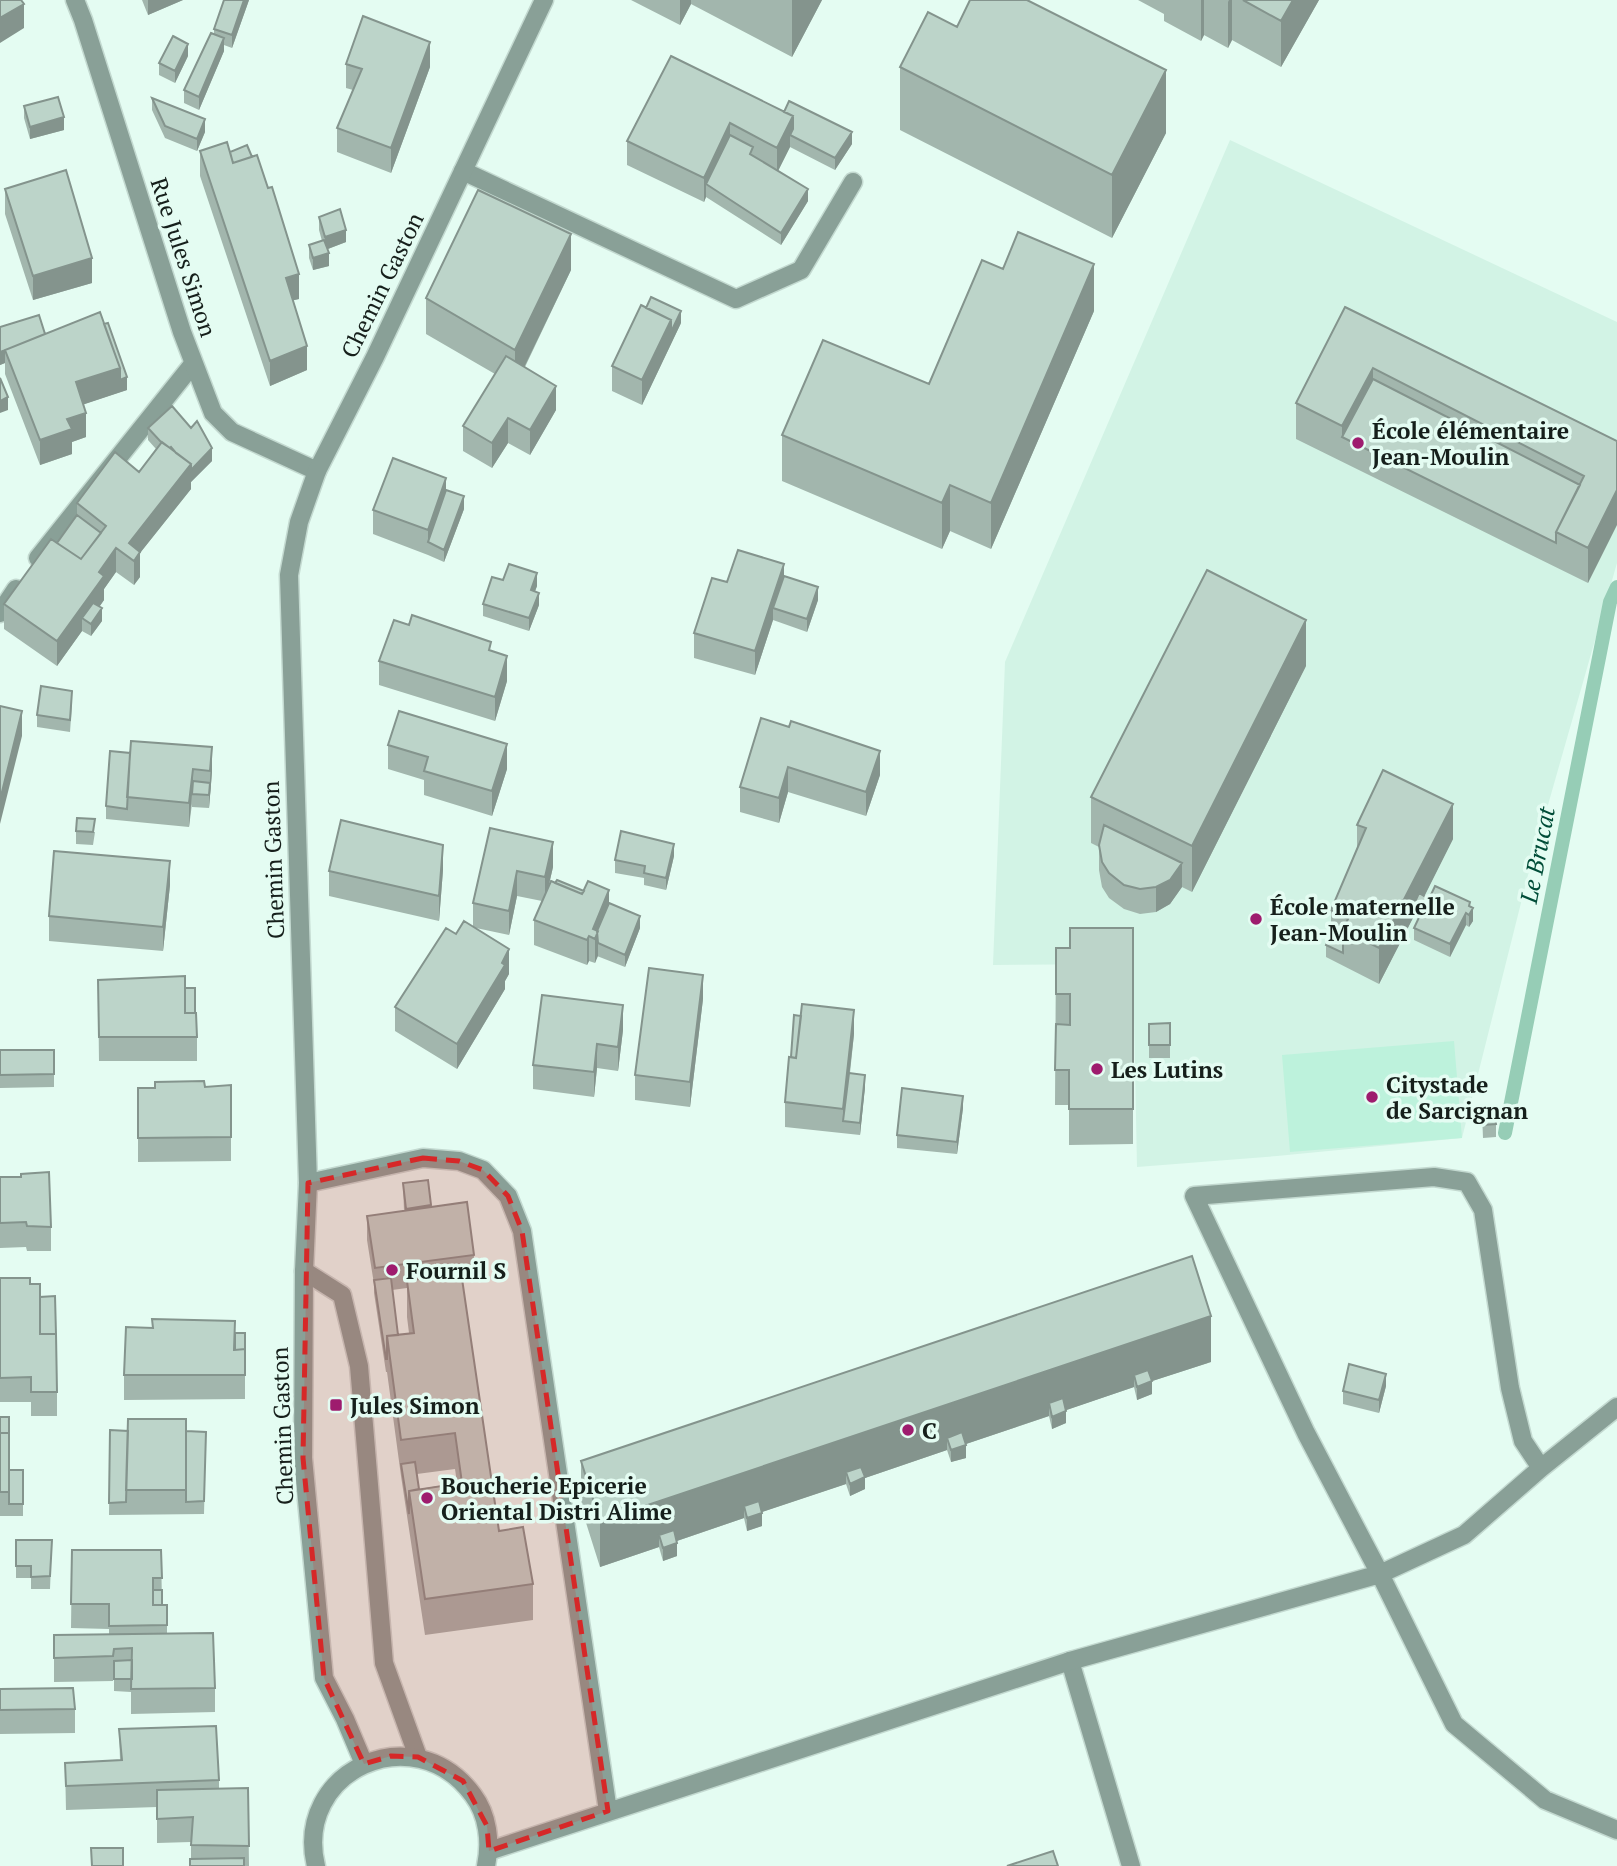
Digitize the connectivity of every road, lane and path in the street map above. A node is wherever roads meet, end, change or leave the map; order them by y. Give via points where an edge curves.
1 (75, 0) edge
2 (544, 0) edge
3 (463, 171) junction
4 (853, 182) dead end
5 (194, 363) junction
6 (317, 471) junction
7 (0, 613) edge
8 (308, 1183) junction
9 (304, 1270) junction
10 (1617, 1407) edge
11 (1541, 1468) junction
12 (1380, 1574) junction
13 (1070, 1661) junction
14 (418, 1757) junction
15 (364, 1764) junction
16 (608, 1811) junction
17 (1617, 1830) edge
18 (487, 1858) edge
19 (316, 1866) edge
20 (1131, 1866) edge

1 - 5 street, Rue Jules Simon
2 - 3 street, Chemin Gaston
3 - 4 street via 736,299 801,270
3 - 6 street, Chemin Gaston
5 - 6 street, Rue Jules Simon via 213,412 232,432
5 - 7 street via 48,544
6 - 8 street, Chemin Gaston via 299,522 289,575
8 - 9 street, Chemin Gaston
8 - 16 street via 423,1158 459,1161 483,1170 508,1196 522,1231
9 - 14 street via 342,1295 359,1366 383,1663
9 - 15 street, Chemin Gaston via 303,1458 324,1678
10 - 11 street
11 - 12 street via 1464,1535
11 - 12 street via 1523,1441 1510,1388 1483,1209 1467,1182 1434,1177 1194,1196 1306,1433
12 - 13 street
12 - 17 street via 1454,1724 1545,1800
13 - 16 street
13 - 20 street
14 - 15 street via 391,1756
14 - 18 street via 463,1781 478,1801 487,1826
15 - 19 street via 341,1778 324,1800 314,1825
16 - 18 street

